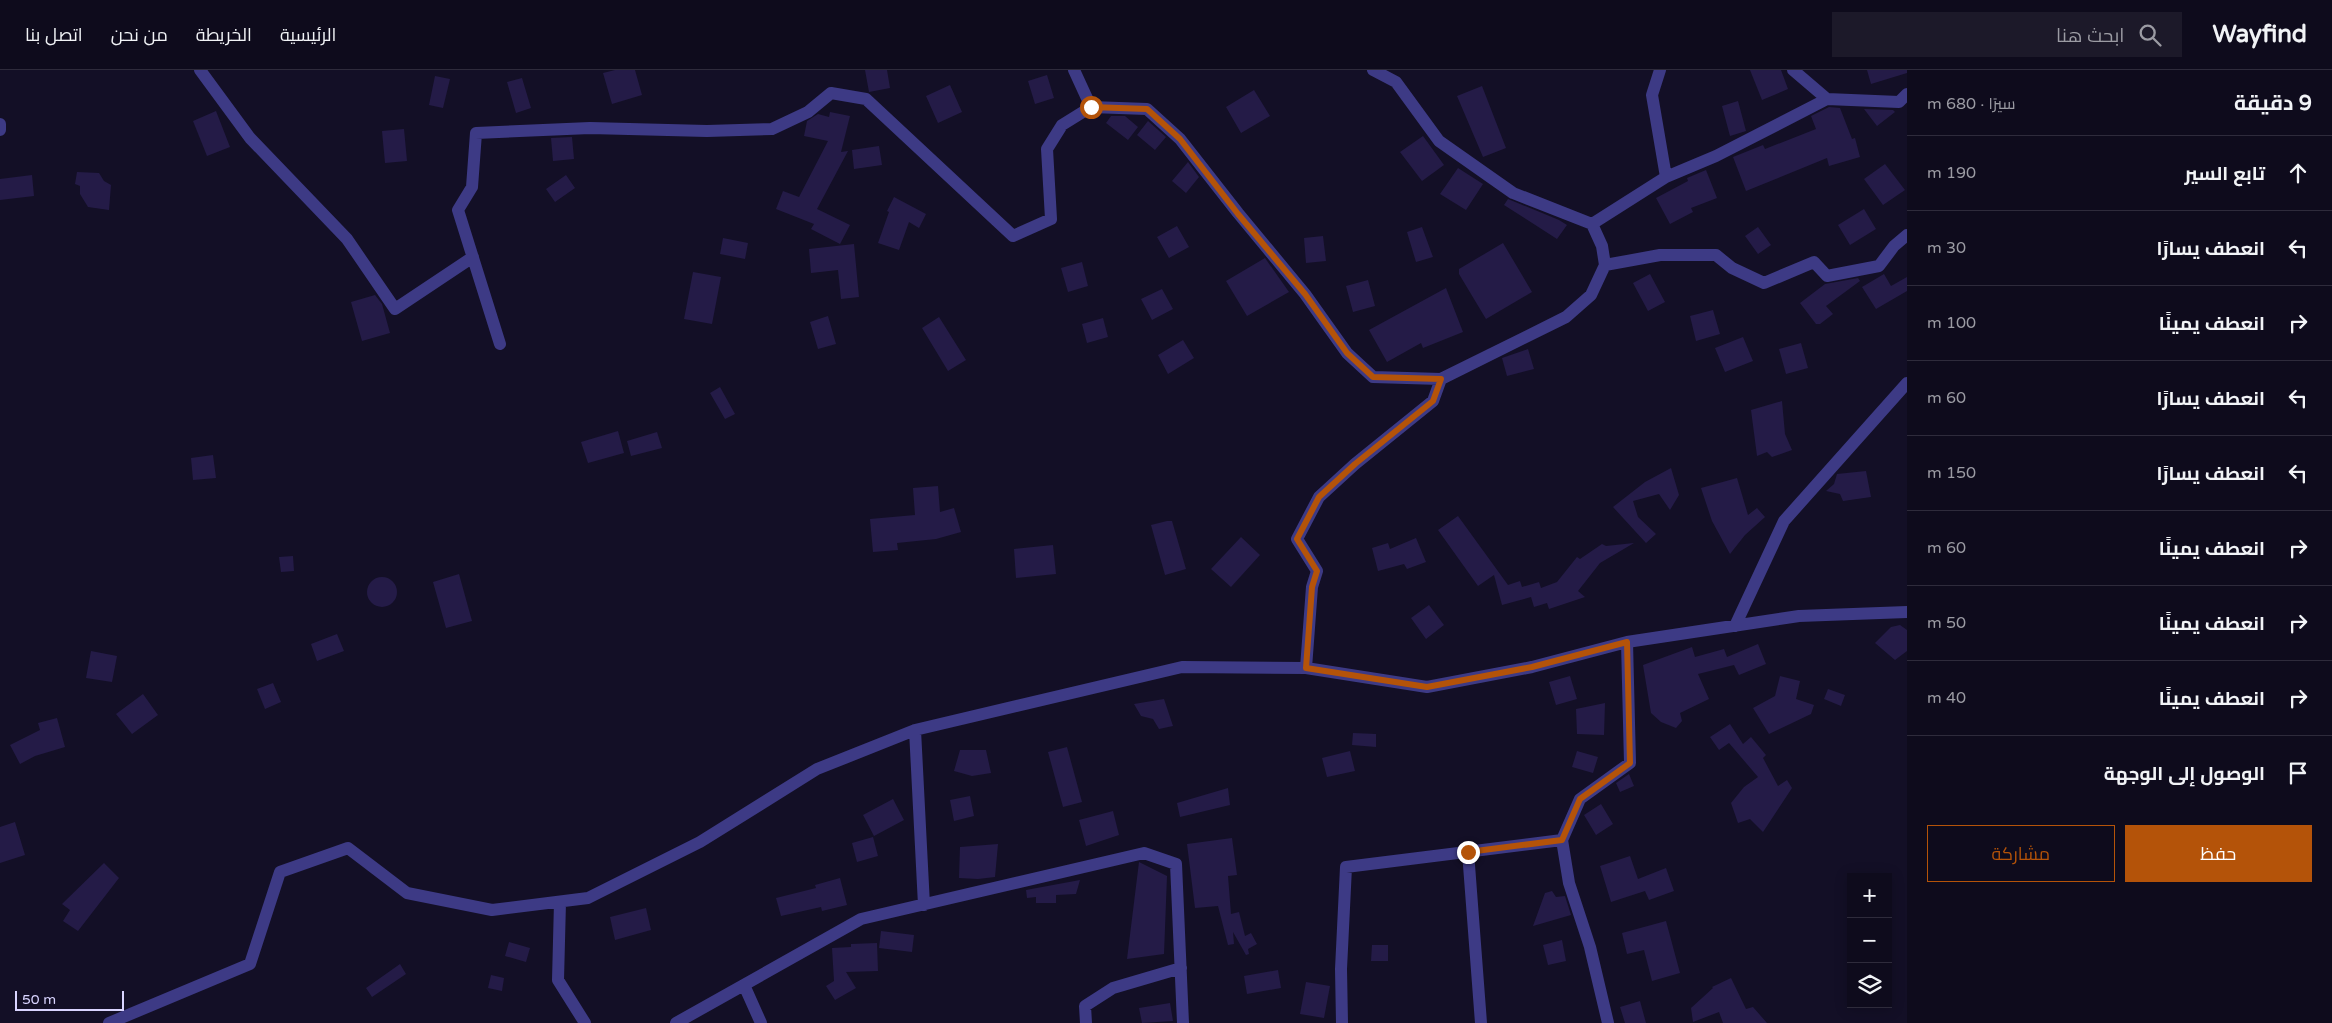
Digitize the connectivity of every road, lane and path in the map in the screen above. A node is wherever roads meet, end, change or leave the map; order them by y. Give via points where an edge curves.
1 (200, 70) edge
2 (1074, 70) edge
3 (1373, 70) edge
4 (1660, 70) edge
5 (1793, 70) edge
6 (1907, 94) edge
7 (1827, 99) junction
8 (1091, 107) junction
9 (0, 124) edge
10 (0, 130) edge
11 (1666, 177) junction
12 (1592, 224) junction
13 (1907, 235) edge
14 (473, 257) junction
15 (1605, 264) junction
16 (500, 344) dead end
17 (1441, 379) junction
18 (1907, 383) edge
19 (1907, 612) edge
20 (1735, 626) junction
21 (1627, 642) junction
22 (1306, 668) junction
23 (915, 730) junction
24 (1562, 840) junction
25 (1468, 852) junction
26 (560, 902) junction
27 (924, 905) junction
28 (1181, 968) junction
29 (744, 985) junction
30 (109, 1023) edge
31 (585, 1023) edge
32 (676, 1023) edge
33 (761, 1023) edge
34 (1086, 1023) edge
35 (1183, 1023) edge
36 (1342, 1023) edge
37 (1481, 1023) edge
38 (1608, 1023) edge

1 - 14 street via 250,138 347,239 395,309
2 - 8 street
3 - 12 street via 1396,82 1439,141 1505,188
4 - 11 street via 1652,95
5 - 7 street
6 - 7 street via 1899,102
7 - 11 street via 1716,156
8 - 14 street via 1062,125 1047,149 1051,218 1013,236 866,99 832,93 808,112 772,130 590,128 476,133 472,188 458,210
8 - 17 street via 1147,109 1180,139 1305,294 1347,353 1373,377
9 - 10 street
11 - 12 street
12 - 15 street via 1602,246
13 - 15 street via 1879,266 1827,276 1814,262 1764,283 1732,268 1716,255 1660,255
14 - 16 street
15 - 17 street via 1591,295 1566,317
17 - 22 street via 1433,401 1319,497 1297,539 1317,571 1312,587
18 - 20 street via 1784,521
19 - 20 street via 1799,616
20 - 21 street
21 - 22 street via 1532,667 1427,687
21 - 24 street via 1630,763 1580,799
22 - 23 street via 1182,667
23 - 26 street via 817,769 700,842 588,898
23 - 27 street
24 - 25 street
24 - 38 street via 1570,883 1590,947
25 - 36 street via 1346,867
25 - 37 street
26 - 30 street via 492,910 407,893 348,848 280,872 250,964
26 - 31 street via 558,980
27 - 28 street via 1144,854 1176,864
27 - 29 street via 861,919
28 - 34 street via 1113,988 1085,1006
28 - 35 street
29 - 32 street
29 - 33 street

